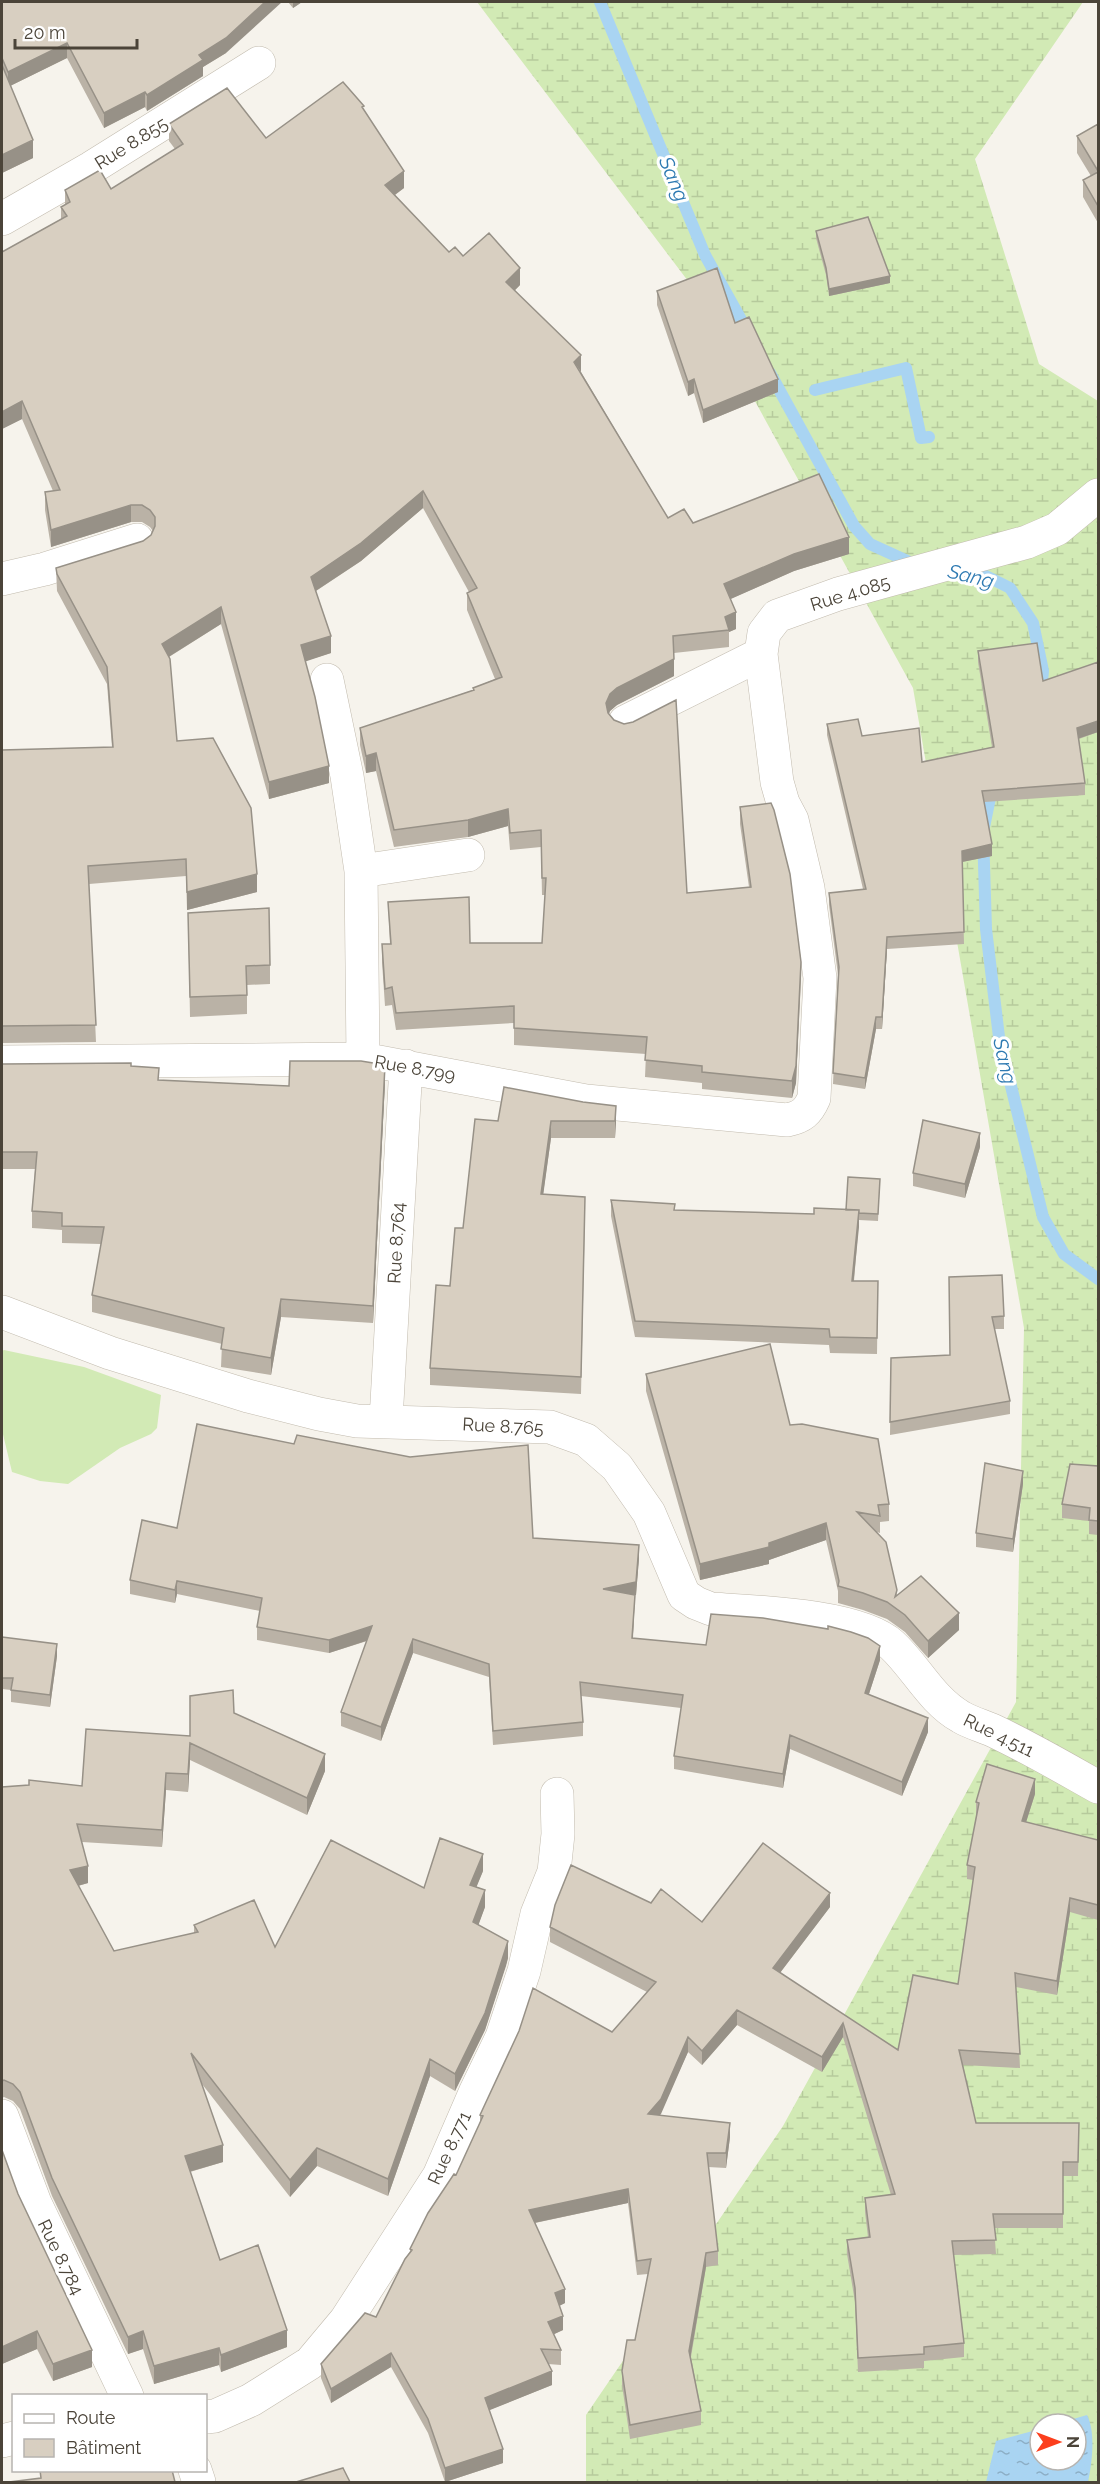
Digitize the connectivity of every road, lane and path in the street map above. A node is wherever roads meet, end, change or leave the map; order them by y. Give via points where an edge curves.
1 (259, 63) dead end
2 (2, 219) edge
3 (1098, 495) edge
4 (137, 540) edge
5 (2, 579) edge
6 (761, 654) junction
7 (327, 680) dead end
8 (625, 722) edge
9 (468, 855) dead end
10 (362, 871) junction
11 (363, 1059) junction
12 (2, 1062) edge
13 (406, 1066) junction
14 (2, 1312) edge
15 (386, 1420) junction
16 (913, 1666) joint
17 (1098, 1788) edge
18 (557, 1794) dead end
19 (2, 2116) edge
20 (126, 2394) edge
21 (207, 2417) edge

1 - 2 street, Rue 8.855
3 - 6 street, Rue 4.085 via 1057,529 1027,542 838,594 777,616 764,633
4 - 5 street
6 - 8 street
6 - 13 street, Rue 8.799 via 777,782 792,820 808,888 820,978 813,1098 808,1111 787,1120 586,1101
7 - 10 street
9 - 10 street
10 - 11 street
11 - 12 street, Rue 8.799
11 - 13 street, Rue 8.799
13 - 15 street, Rue 8.764
14 - 15 street, Rue 8.765 via 110,1353 248,1396 357,1421
15 - 16 street, Rue 8.765 via 550,1427 586,1440 617,1467 649,1513 684,1594 696,1603 711,1609 867,1629 890,1643
16 - 17 street, Rue 4.511 via 930,1691 961,1717 994,1730
18 - 21 street, Rue 8.771 via 554,1872 537,1914 524,1971 502,2037 439,2176 346,2320 310,2363 251,2400
19 - 20 street, Rue 8.784 via 35,2203

